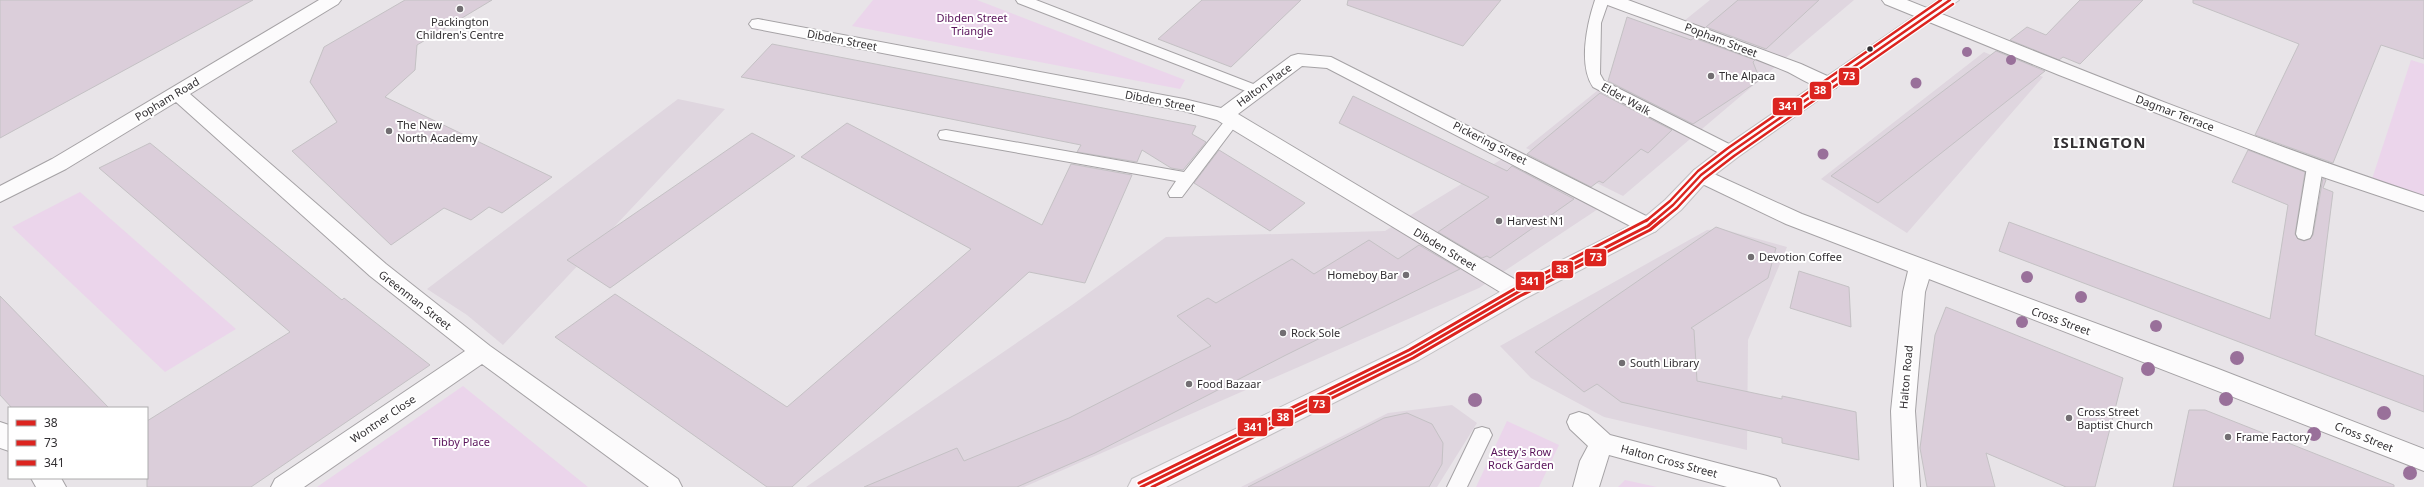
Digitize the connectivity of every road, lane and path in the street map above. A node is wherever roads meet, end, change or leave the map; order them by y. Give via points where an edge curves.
1 (332, 0) edge
2 (1023, 0) edge
3 (1602, 0) edge
4 (1611, 0) edge
5 (1891, 0) edge
6 (1950, 0) edge
7 (1928, 15) junction
8 (758, 24) dead end
9 (1331, 63) joint
10 (1829, 84) junction
11 (1256, 90) junction
12 (178, 93) junction
13 (1228, 118) junction
14 (946, 135) dead end
15 (1731, 152) junction
16 (2315, 167) junction
17 (1701, 175) junction
18 (1188, 178) junction
19 (1176, 193) dead end
20 (0, 195) edge
21 (2424, 204) edge
22 (1648, 226) junction
23 (2304, 234) dead end
24 (1920, 268) junction
25 (1518, 292) junction
26 (482, 352) junction
27 (1579, 422) dead end
28 (0, 432) edge
29 (1482, 436) dead end
30 (8, 440) edge
31 (1602, 444) junction
32 (2424, 460) edge
33 (45, 479) edge
34 (53, 487) edge
35 (284, 487) edge
36 (669, 487) edge
37 (1140, 487) edge
38 (1457, 487) edge
39 (1586, 487) edge
40 (1767, 487) edge
41 (1907, 487) edge

1 - 12 street, Popham Road
2 - 11 lane
3 - 15 lane, Elder Walk via 1594,23 1593,74 1598,84 1658,117
4 - 10 street, Popham Street via 1644,10
5 - 7 street, Dagmar Terrace
6 - 7 main road
7 - 10 main road
7 - 16 street, Dagmar Terrace via 2066,72
8 - 13 street, Dibden Street via 1184,106
9 - 11 street, Halton Place via 1298,60
9 - 22 street, Pickering Street
10 - 15 main road
11 - 13 street, Halton Place
12 - 20 street, Popham Road via 59,164
12 - 26 street, Greenman Street via 378,270
13 - 18 lane
13 - 25 street, Dibden Street
14 - 18 lane
15 - 17 main road
16 - 21 street, Dagmar Terrace
16 - 23 lane
17 - 22 main road
17 - 24 street, Cross Street via 1794,219
18 - 19 lane
22 - 25 main road
24 - 32 street, Cross Street via 2207,375
24 - 41 street, Halton Road via 1914,292 1903,411
25 - 37 main road via 1411,354
26 - 35 street, Wontner Close
26 - 36 street, Greenman Street
27 - 31 street, Halton Cross Street
28 - 30 street
29 - 38 lane
31 - 39 street via 1593,461
31 - 40 street, Halton Cross Street
33 - 34 street

